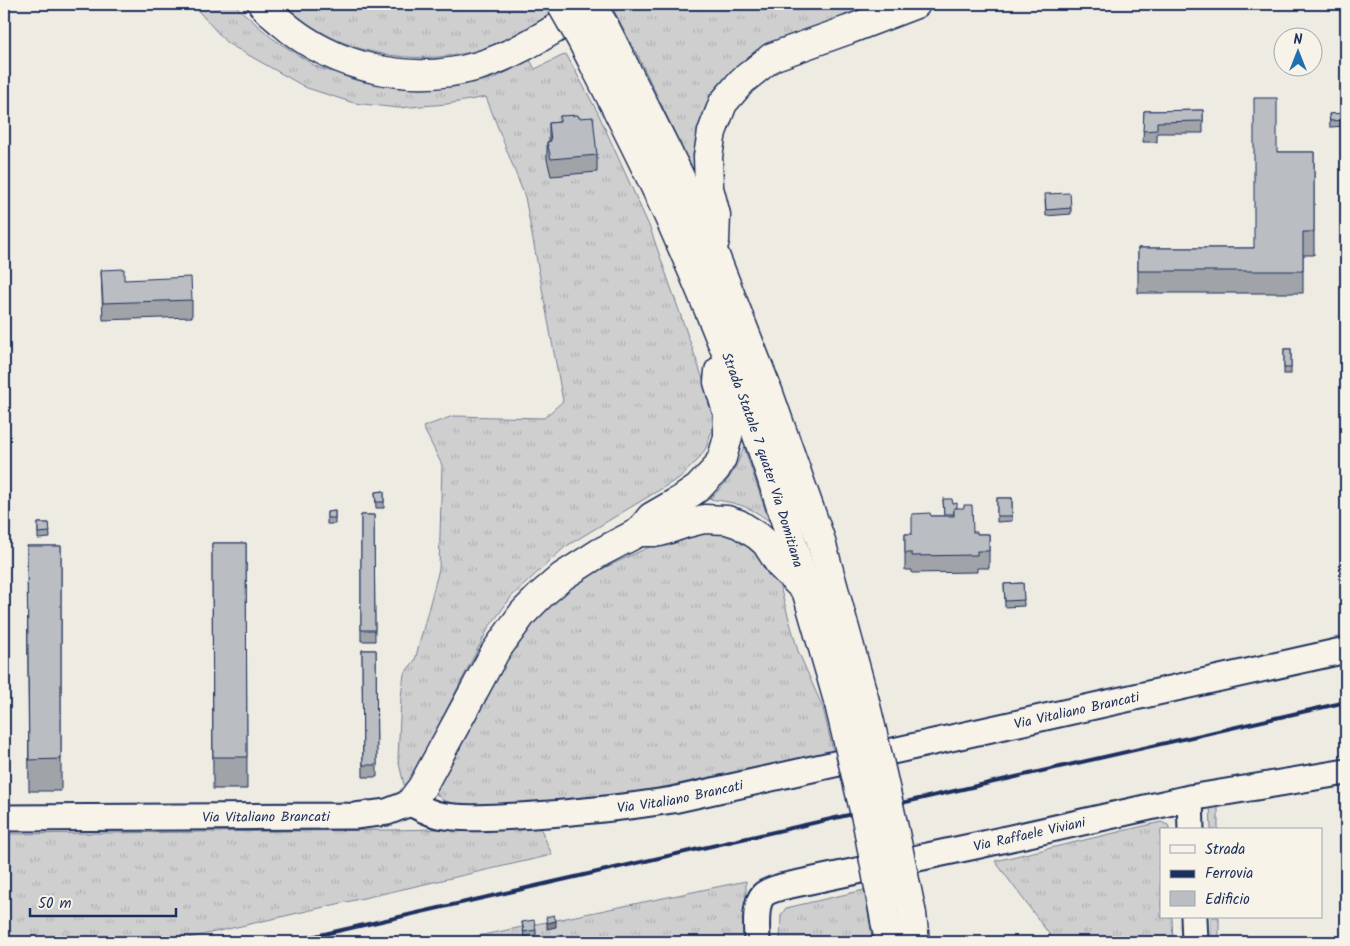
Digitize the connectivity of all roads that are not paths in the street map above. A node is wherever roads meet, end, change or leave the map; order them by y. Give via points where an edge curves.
1 (262, 4) edge
2 (561, 4) edge
3 (916, 4) edge
4 (597, 11) edge
5 (714, 253) junction
6 (721, 341) junction
7 (639, 532) junction
8 (807, 592) junction
9 (1346, 650) edge
10 (851, 701) junction
11 (1346, 772) edge
12 (1190, 798) junction
13 (410, 803) junction
14 (4, 818) edge
15 (1191, 828) edge
16 (1194, 918) edge
17 (887, 931) edge
18 (758, 942) edge
19 (915, 942) edge
20 (1195, 942) edge

1 - 4 highway via 289,29 328,54 367,68 419,74 478,66 510,54
2 - 6 highway, Strada Statale 7 quater Via Domitiana, bridge via 657,191
3 - 5 highway via 772,57 742,80 723,103 712,132 708,156 709,188 716,214
4 - 5 highway, Strada Statale 7 quater Via Domitiana
5 - 10 highway, Strada Statale 7 quater Via Domitiana via 768,391 820,538
6 - 7 highway via 718,382 728,415 728,437 722,458 698,488 652,517
6 - 8 highway, Strada Statale 7 quater Via Domitiana via 780,500
7 - 8 highway via 660,532 704,519 739,524 766,543 780,565
7 - 13 highway via 563,576 523,613 495,652 422,787
8 - 10 highway, Strada Statale 7 quater Via Domitiana
9 - 13 street, Via Vitaliano Brancati via 633,807 474,818 438,814
10 - 17 highway, Strada Statale 7 quater Via Domitiana, bridge via 863,806
10 - 19 highway, Strada Statale 7 quater Via Domitiana, bridge via 879,757
11 - 12 street, Via Raffaele Viviani
12 - 15 street
12 - 18 street, Via Raffaele Viviani via 781,887 764,894 759,901
13 - 14 street, Via Vitaliano Brancati via 387,812 355,816
16 - 20 street

